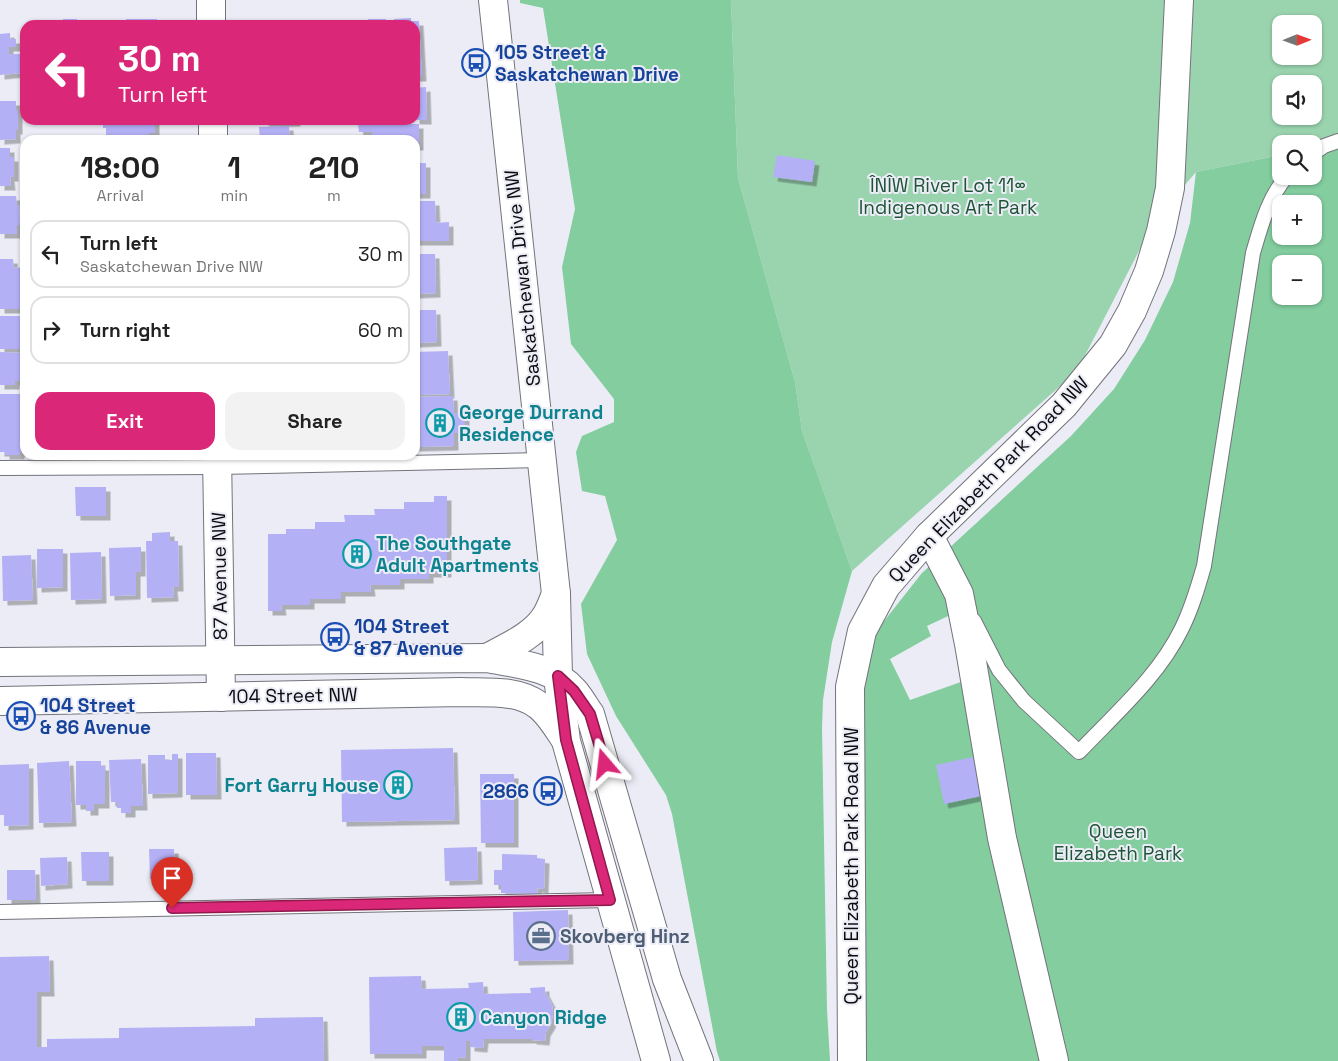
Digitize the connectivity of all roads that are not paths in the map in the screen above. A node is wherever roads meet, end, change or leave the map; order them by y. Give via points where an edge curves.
1 (211, 0) edge
2 (494, 0) edge
3 (1179, 0) edge
4 (212, 20) edge
5 (1338, 141) edge
6 (1322, 147) edge
7 (1281, 185) edge
8 (541, 460) junction
9 (217, 461) edge
10 (0, 468) edge
11 (929, 536) junction
12 (556, 594) junction
13 (959, 594) junction
14 (487, 658) junction
15 (220, 659) junction
16 (0, 662) edge
17 (558, 676) junction
18 (221, 697) junction
19 (0, 701) edge
20 (566, 740) junction
21 (610, 900) junction
22 (0, 912) edge
23 (667, 979) junction
24 (656, 1061) edge
25 (672, 1061) edge
26 (699, 1061) edge
27 (852, 1061) edge
28 (1054, 1061) edge

1 - 4 main road
2 - 8 main road, Saskatchewan Drive NW
3 - 11 main road, Queen Elizabeth Park Road NW via 1170,188 1150,271 1132,311 1113,345 1064,405
5 - 6 lane
7 - 13 lane via 1270,201 1253,253 1204,566 1195,599 1182,628 1154,670 1079,752 1024,701 999,670
8 - 9 lane
8 - 12 main road, Saskatchewan Drive NW
9 - 10 lane
9 - 15 main road, 87 Avenue NW
11 - 13 main road
11 - 27 main road, Queen Elizabeth Park Road NW via 886,586 862,630 850,687
12 - 14 main road via 546,617 534,629
12 - 17 main road, Saskatchewan Drive NW
13 - 28 main road via 1002,838
14 - 15 main road, 104 Street NW
14 - 17 main road, 104 Street NW via 537,668
15 - 16 main road, 104 Street NW
15 - 18 main road, 87 Avenue NW
17 - 20 main road, Saskatchewan Drive NW
17 - 23 main road via 574,691 590,714
18 - 19 main road, 104 Street NW
18 - 20 main road, 104 Street NW via 502,693 538,705
20 - 21 main road, Saskatchewan Drive NW
21 - 22 lane
21 - 24 main road, Saskatchewan Drive NW
23 - 25 main road via 674,1045
23 - 26 main road

